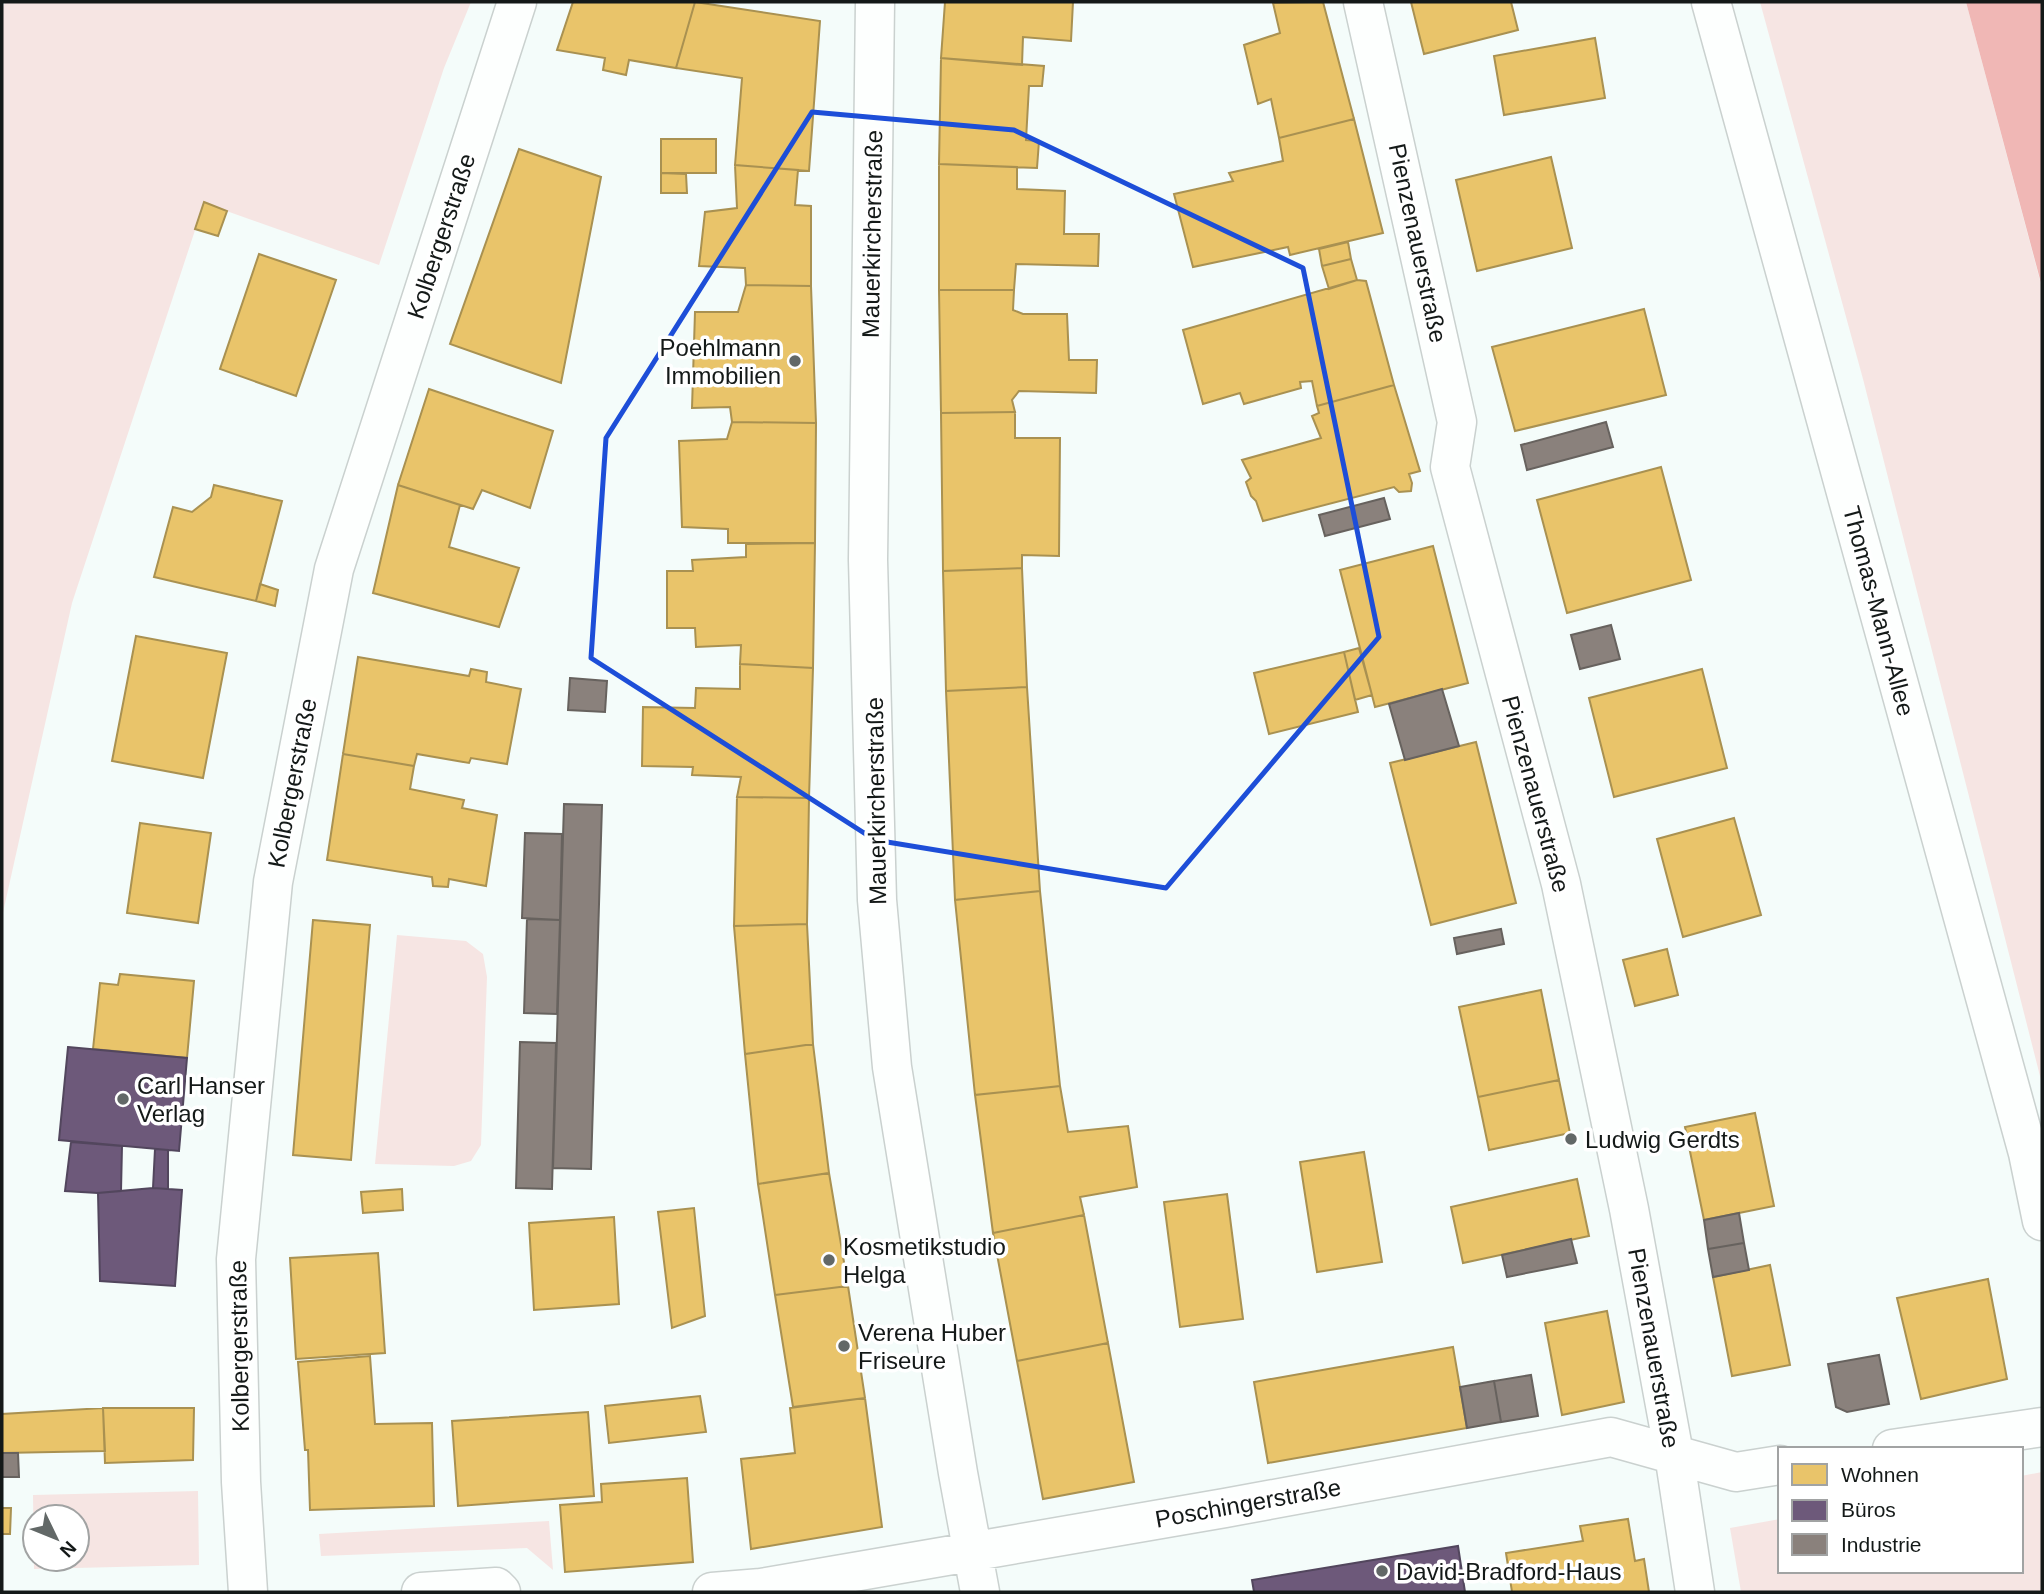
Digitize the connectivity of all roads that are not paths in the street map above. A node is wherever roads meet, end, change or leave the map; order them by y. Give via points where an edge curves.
1 (517, 2) edge
2 (875, 2) edge
3 (1363, 2) edge
4 (1711, 2) edge
5 (2042, 1221) edge
6 (2042, 1427) edge
7 (1906, 1447) edge
8 (1674, 1454) junction
9 (1778, 1465) edge
10 (973, 1551) junction
11 (248, 1592) edge
12 (421, 1592) edge
13 (501, 1592) edge
14 (712, 1592) edge
15 (980, 1592) edge
16 (1695, 1592) edge

1 - 11 street, Kolbergerstraße via 334,569 273,882 236,1259
2 - 10 street, Mauerkircherstraße via 869,560 877,900 892,1067
3 - 8 street, Pienzenauerstraße via 1457,422 1450,467 1561,884 1629,1209
4 - 5 street, Thomas-Mann-Allee via 2021,1127
6 - 7 street
8 - 9 street, Poschingerstraße via 1735,1472
8 - 10 street, Poschingerstraße via 1611,1437
8 - 16 street, Pienzenauerstraße
10 - 14 street, Poschingerstraße via 761,1588
10 - 15 street, Mauerkircherstraße
12 - 13 street via 496,1587

